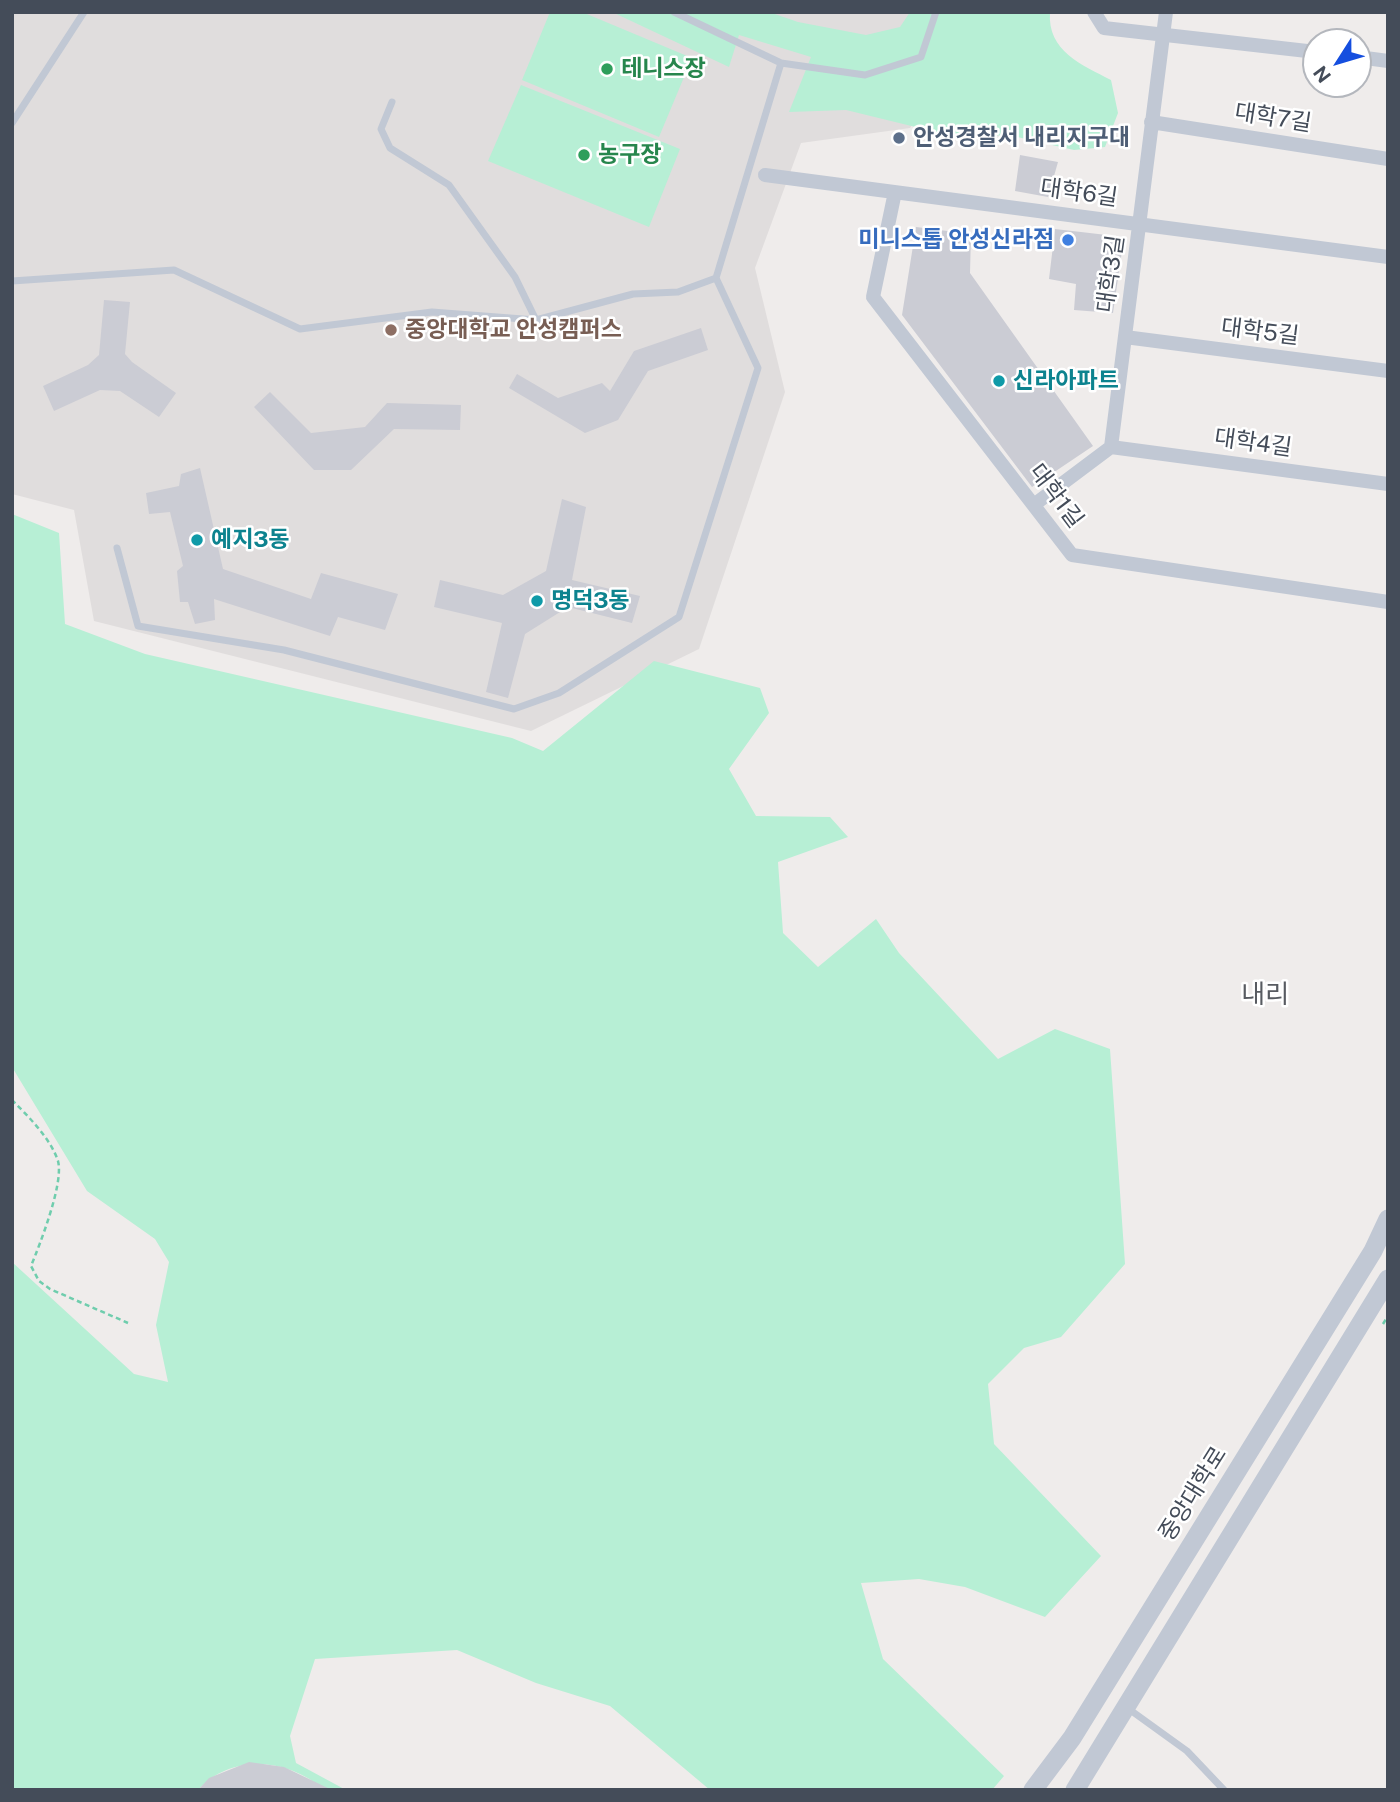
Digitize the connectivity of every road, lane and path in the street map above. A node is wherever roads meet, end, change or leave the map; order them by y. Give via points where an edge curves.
1 (84, 12) edge
2 (674, 12) edge
3 (936, 12) edge
4 (1094, 12) edge
5 (1166, 12) edge
6 (1162, 34) junction
7 (1302, 50) edge
8 (781, 63) junction
9 (392, 102) dead end
10 (12, 122) edge
11 (1151, 122) junction
12 (1388, 159) edge
13 (765, 175) dead end
14 (895, 192) junction
15 (1140, 224) junction
16 (1388, 257) edge
17 (716, 278) junction
18 (12, 281) edge
19 (537, 320) junction
20 (1125, 337) junction
21 (1388, 371) edge
22 (1111, 447) junction
23 (1388, 484) edge
24 (1035, 504) junction
25 (117, 548) dead end
26 (1388, 596) edge
27 (1387, 602) edge
28 (12, 1100) edge
29 (1388, 1219) edge
30 (1388, 1279) edge
31 (128, 1323) dead end
32 (1126, 1707) junction
33 (1033, 1790) edge
34 (1075, 1790) edge
35 (1224, 1790) edge

1 - 10 lane
2 - 8 lane
3 - 8 lane via 920,57 865,75
4 - 6 street via 1104,27
5 - 6 street, 대학3길
6 - 7 street
6 - 11 street, 대학3길
8 - 17 lane
9 - 19 lane via 382,129 390,148 449,185 515,277
11 - 12 street, 대학7길
11 - 15 street, 대학3길
13 - 14 street, 대학6길
14 - 15 street, 대학6길
14 - 24 street, 대학1길 via 873,297
15 - 16 street, 대학6길
15 - 20 street, 대학3길
17 - 19 lane via 678,292 633,294
17 - 25 lane via 758,368 679,617 559,693 514,709 284,650 138,626
18 - 19 lane via 174,270 300,329 432,312
20 - 21 street, 대학5길
20 - 22 street, 대학3길
22 - 23 street, 대학4길
22 - 24 street
24 - 27 street, 대학1길 via 1072,555
26 - 27 street
28 - 31 path via 43,1135 58,1163 51,1213 31,1266 50,1289
29 - 33 street, 중앙대학로 via 1373,1251 1072,1738
30 - 32 street
32 - 34 street
32 - 35 lane via 1186,1752

